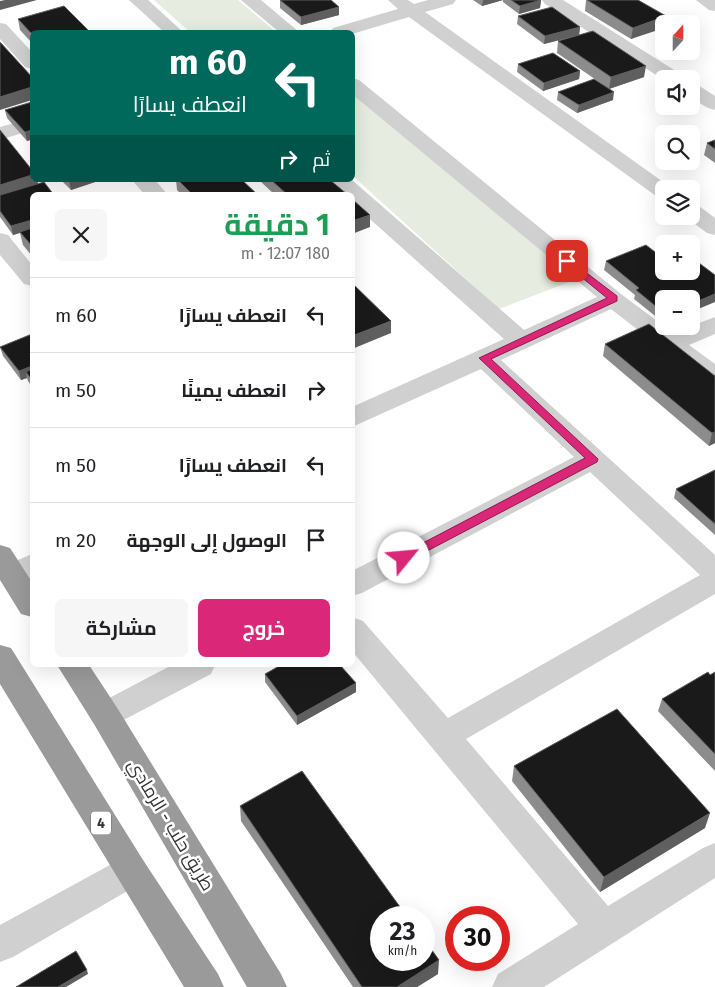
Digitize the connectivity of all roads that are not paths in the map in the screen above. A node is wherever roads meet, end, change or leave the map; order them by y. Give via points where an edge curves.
1 (138, 0) edge
2 (250, 0) edge
3 (447, 0) edge
4 (551, 0) edge
5 (705, 0) edge
6 (404, 5) edge
7 (715, 6) edge
8 (0, 28) edge
9 (172, 30) edge
10 (288, 30) edge
11 (344, 30) edge
12 (30, 61) edge
13 (661, 70) edge
14 (355, 86) edge
15 (700, 95) edge
16 (715, 104) edge
17 (30, 125) edge
18 (0, 134) edge
19 (145, 182) edge
20 (342, 182) edge
21 (655, 185) edge
22 (154, 192) edge
23 (353, 192) edge
24 (355, 193) edge
25 (700, 217) edge
26 (715, 228) edge
27 (0, 240) edge
28 (30, 277) edge
29 (613, 298) junction
30 (715, 325) edge
31 (520, 341) junction
32 (671, 343) junction
33 (484, 358) junction
34 (715, 377) edge
35 (356, 411) edge
36 (593, 459) junction
37 (15, 565) edge
38 (715, 572) edge
39 (715, 580) edge
40 (355, 583) edge
41 (30, 601) edge
42 (355, 632) edge
43 (0, 657) edge
44 (73, 667) edge
45 (196, 667) edge
46 (105, 715) junction
47 (444, 736) junction
48 (715, 859) edge
49 (131, 871) junction
50 (604, 928) junction
51 (0, 945) edge
52 (205, 987) edge
53 (268, 987) edge
54 (511, 987) edge

1 - 9 street
2 - 10 street
3 - 6 street
4 - 13 street
5 - 7 street
6 - 11 street
6 - 21 street
8 - 12 street
14 - 29 street
15 - 16 street
17 - 18 street
19 - 22 street
20 - 23 street
24 - 31 street
25 - 26 street
27 - 28 street
29 - 31 street
29 - 32 street
30 - 32 street
31 - 33 street
32 - 34 street
33 - 35 street
33 - 36 street
36 - 38 street
36 - 40 street
37 - 41 highway
39 - 47 street
42 - 47 street
43 - 49 highway, 4
44 - 46 highway, طريق حلب - الرمادي
45 - 46 street
46 - 53 highway, طريق حلب - الرمادي
47 - 50 street
48 - 50 street
49 - 51 street
49 - 52 highway, 4
50 - 54 street

